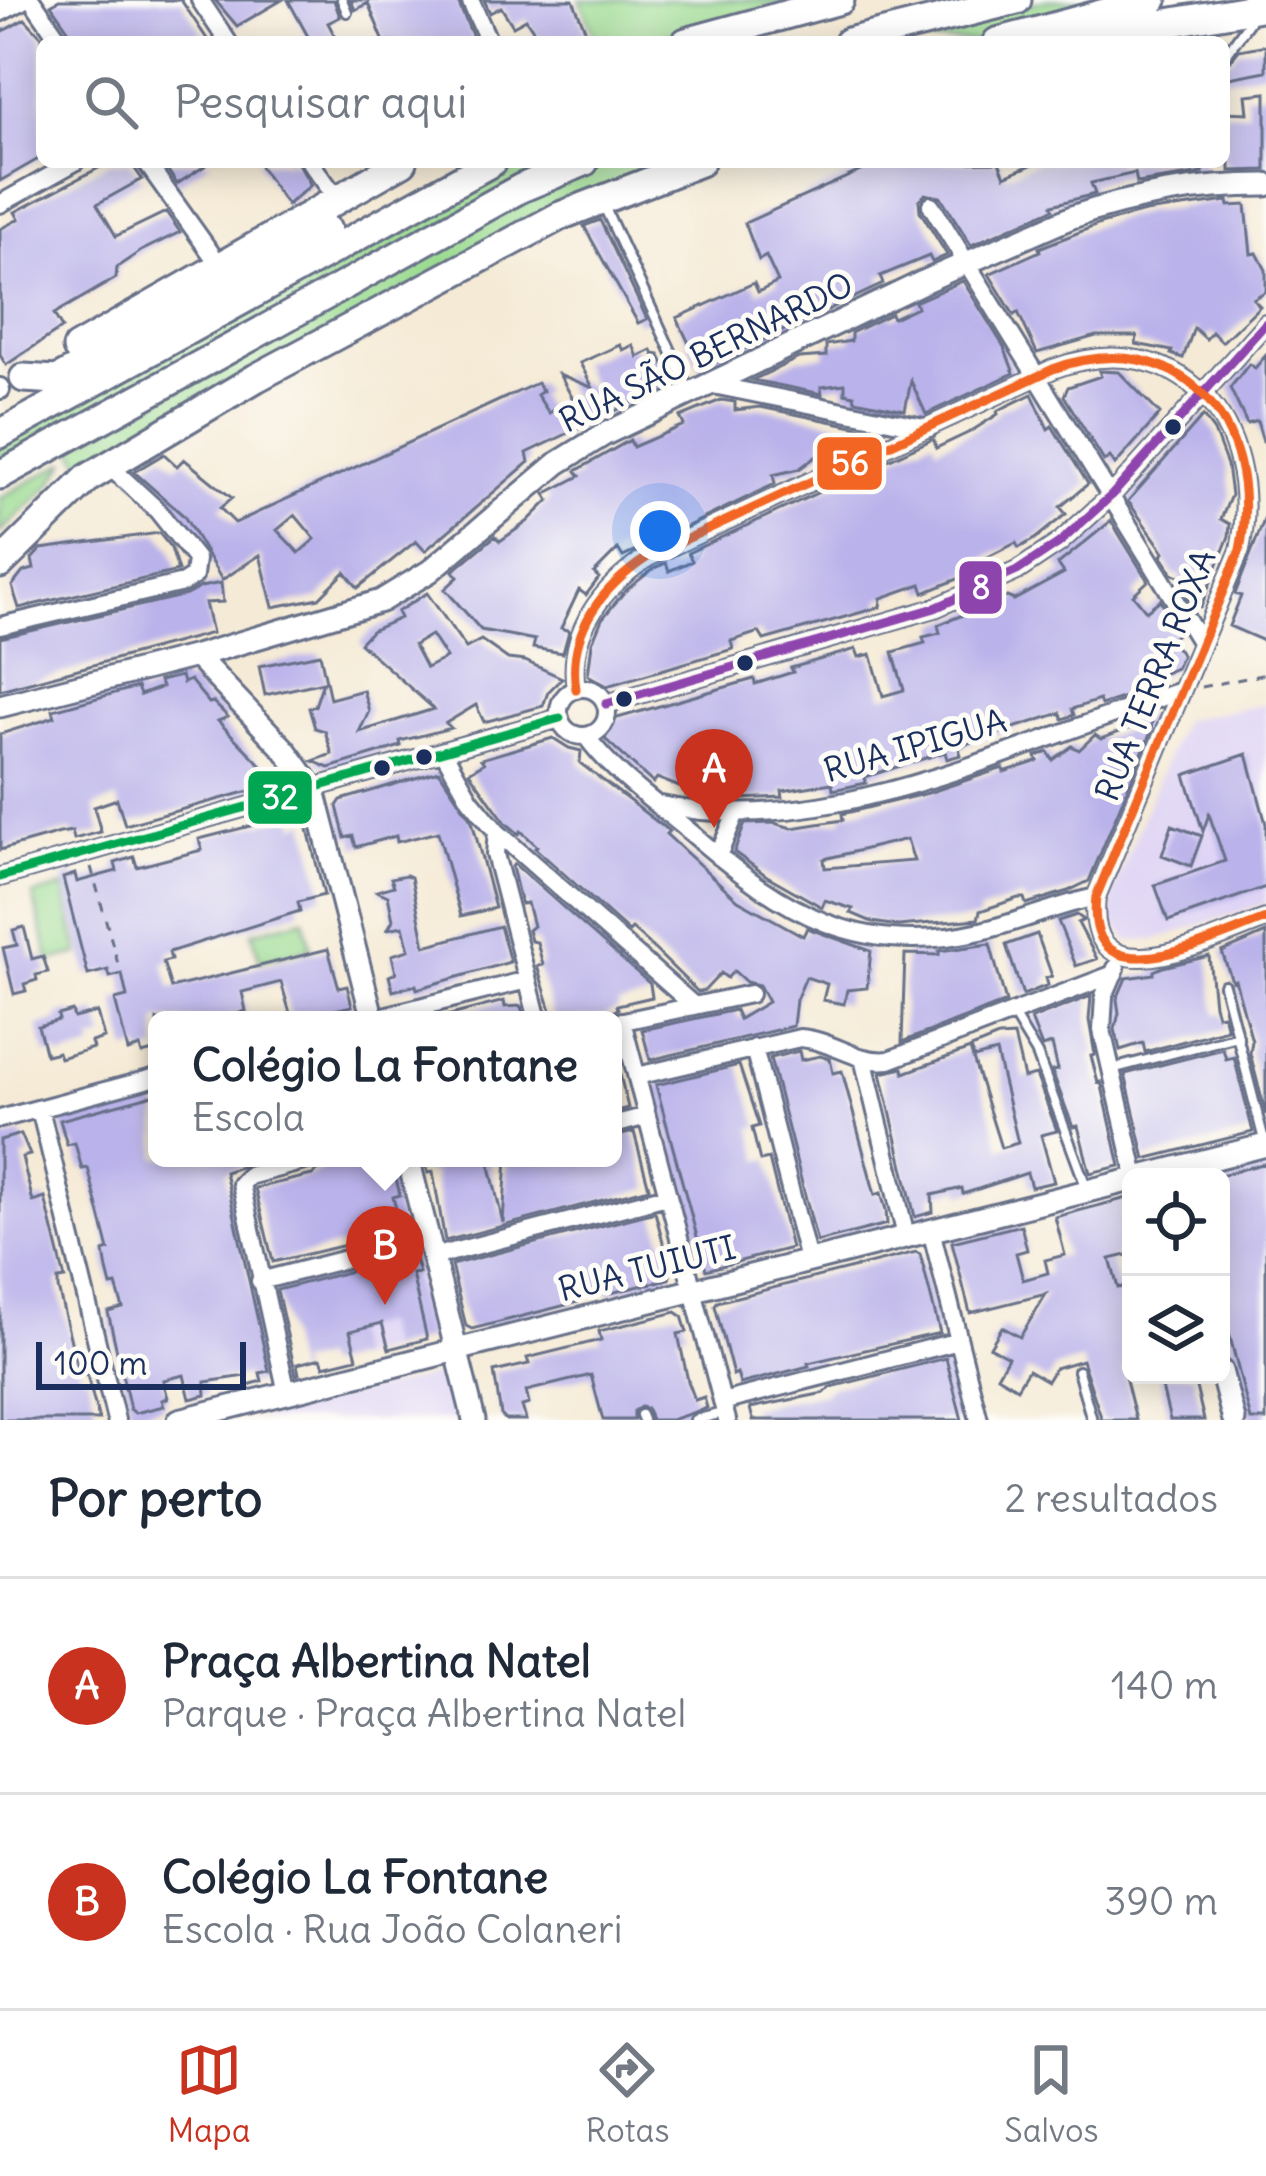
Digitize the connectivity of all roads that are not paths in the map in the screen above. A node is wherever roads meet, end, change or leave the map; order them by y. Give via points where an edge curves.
1 (19, 0) edge
2 (32, 0) edge
3 (200, 0) edge
4 (342, 0) edge
5 (470, 0) edge
6 (840, 0) edge
7 (1017, 0) edge
8 (1154, 0) edge
9 (0, 10) edge
10 (347, 12) dead end
11 (1260, 15) edge
12 (57, 36) edge
13 (224, 36) edge
14 (486, 36) edge
15 (708, 36) edge
16 (872, 36) edge
17 (1019, 36) edge
18 (1103, 36) edge
19 (1190, 36) edge
20 (1230, 50) edge
21 (64, 168) edge
22 (150, 168) edge
23 (314, 168) edge
24 (392, 168) edge
25 (480, 168) edge
26 (571, 168) edge
27 (683, 168) edge
28 (1266, 185) edge
29 (439, 188) junction
30 (336, 197) junction
31 (599, 197) junction
32 (0, 204) edge
33 (931, 205) dead end
34 (967, 262) junction
35 (220, 266) junction
36 (1266, 323) edge
37 (1038, 377) junction
38 (6, 386) edge
39 (698, 388) junction
40 (1204, 390) junction
41 (929, 428) junction
42 (0, 434) edge
43 (107, 464) junction
44 (0, 475) edge
45 (1112, 495) junction
46 (7, 558) edge
47 (0, 579) edge
48 (0, 626) edge
49 (1202, 643) junction
50 (196, 656) junction
51 (576, 689) junction
52 (1181, 691) junction
53 (605, 704) junction
54 (0, 706) edge
55 (560, 718) junction
56 (586, 736) junction
57 (444, 753) junction
58 (314, 790) junction
59 (658, 805) junction
60 (736, 813) junction
61 (496, 832) junction
62 (718, 856) junction
63 (0, 877) edge
64 (1096, 897) junction
65 (1266, 919) edge
66 (1118, 965) junction
67 (527, 980) junction
68 (1224, 985) dead end
69 (749, 994) dead end
70 (693, 1006) junction
71 (369, 1011) edge
72 (406, 1011) edge
73 (536, 1011) edge
74 (1012, 1012) junction
75 (622, 1021) edge
76 (622, 1033) edge
77 (1238, 1036) junction
78 (754, 1048) junction
79 (863, 1058) junction
80 (1111, 1070) junction
81 (637, 1076) junction
82 (148, 1079) edge
83 (40, 1109) junction
84 (646, 1116) junction
85 (0, 1119) edge
86 (622, 1123) edge
87 (1266, 1145) edge
88 (287, 1167) edge
89 (410, 1167) edge
90 (1134, 1168) edge
91 (1188, 1168) edge
92 (1122, 1182) edge
93 (1087, 1191) junction
94 (668, 1196) junction
95 (931, 1230) junction
96 (906, 1236) junction
97 (430, 1247) junction
98 (808, 1260) junction
99 (260, 1281) junction
100 (693, 1291) junction
101 (959, 1341) junction
102 (456, 1350) junction
103 (1078, 1371) dead end
104 (1224, 1384) edge
105 (287, 1394) junction
106 (724, 1411) edge
107 (116, 1420) edge
108 (179, 1420) edge
109 (474, 1420) edge
110 (695, 1420) edge
111 (980, 1420) edge
112 (1092, 1420) edge
113 (1234, 1420) edge

1 - 9 street
2 - 12 street
3 - 13 street
4 - 10 lane
5 - 14 street
6 - 15 highway
7 - 16 highway
8 - 17 highway
11 - 18 highway
11 - 19 highway
11 - 20 lane
21 - 32 street
22 - 35 street
23 - 30 street
24 - 30 highway
25 - 29 highway
26 - 44 highway
27 - 31 highway
28 - 34 street, RUA SÃO BERNARDO via 1119,202
29 - 38 highway via 412,183 57,380
29 - 42 highway
30 - 35 highway
31 - 39 lane
31 - 43 highway
33 - 34 street
34 - 37 street
34 - 39 street, RUA SÃO BERNARDO
35 - 38 highway
36 - 40 street
37 - 40 street, RUA TERRA ROXA via 1121,356 1164,366
37 - 41 street, RUA TERRA ROXA
37 - 45 street
39 - 41 street
39 - 50 street, RUA SÃO BERNARDO via 582,447 381,601
40 - 45 street
40 - 49 street, RUA TERRA ROXA via 1241,442 1250,502 1240,550
41 - 51 street, RUA TERRA ROXA via 627,571 586,622
43 - 46 highway
43 - 48 street via 185,542 196,559 194,576
45 - 49 street
45 - 53 street via 1059,543 972,594
46 - 47 street
49 - 52 street, RUA TERRA ROXA
50 - 54 street, RUA SÃO BERNARDO
50 - 58 street
51 - 53 street via 594,691
51 - 55 street via 562,701
52 - 60 street, RUA IPIGUA via 887,790
52 - 64 street, RUA TERRA ROXA
53 - 56 street via 604,724
55 - 56 street via 572,734
55 - 57 street
56 - 59 street
57 - 58 street
57 - 61 street
58 - 63 street
58 - 71 street
59 - 60 street, RUA IPIGUA
59 - 62 street
60 - 62 street
61 - 67 street
61 - 70 street
62 - 64 street via 794,910 896,938 983,931
64 - 66 street via 1096,928
65 - 66 street
66 - 74 street
66 - 80 street via 1101,1020
67 - 72 street
67 - 73 street
68 - 77 lane
69 - 70 street
70 - 75 street
74 - 79 street via 889,1060
74 - 93 lane via 1037,1054
76 - 81 street
77 - 80 lane
77 - 87 lane
78 - 79 street via 807,1038
78 - 81 street
78 - 98 street
79 - 96 street
80 - 90 street
81 - 84 street
82 - 83 street
83 - 85 street
83 - 107 street
84 - 86 street
84 - 94 street
87 - 91 street, RUA TUIUTI
88 - 99 street via 242,1181
89 - 97 street
92 - 93 street, RUA TUIUTI
93 - 95 street, RUA TUIUTI
94 - 97 street
94 - 100 street
95 - 96 street, RUA TUIUTI
95 - 101 street
96 - 98 street, RUA TUIUTI
97 - 99 street
97 - 102 street
98 - 100 street, RUA TUIUTI
99 - 105 street
100 - 102 street, RUA TUIUTI
100 - 106 street
101 - 106 street
101 - 111 street
102 - 105 street, RUA TUIUTI
102 - 109 street
103 - 112 lane
104 - 113 street
105 - 108 street, RUA TUIUTI
106 - 110 lane

